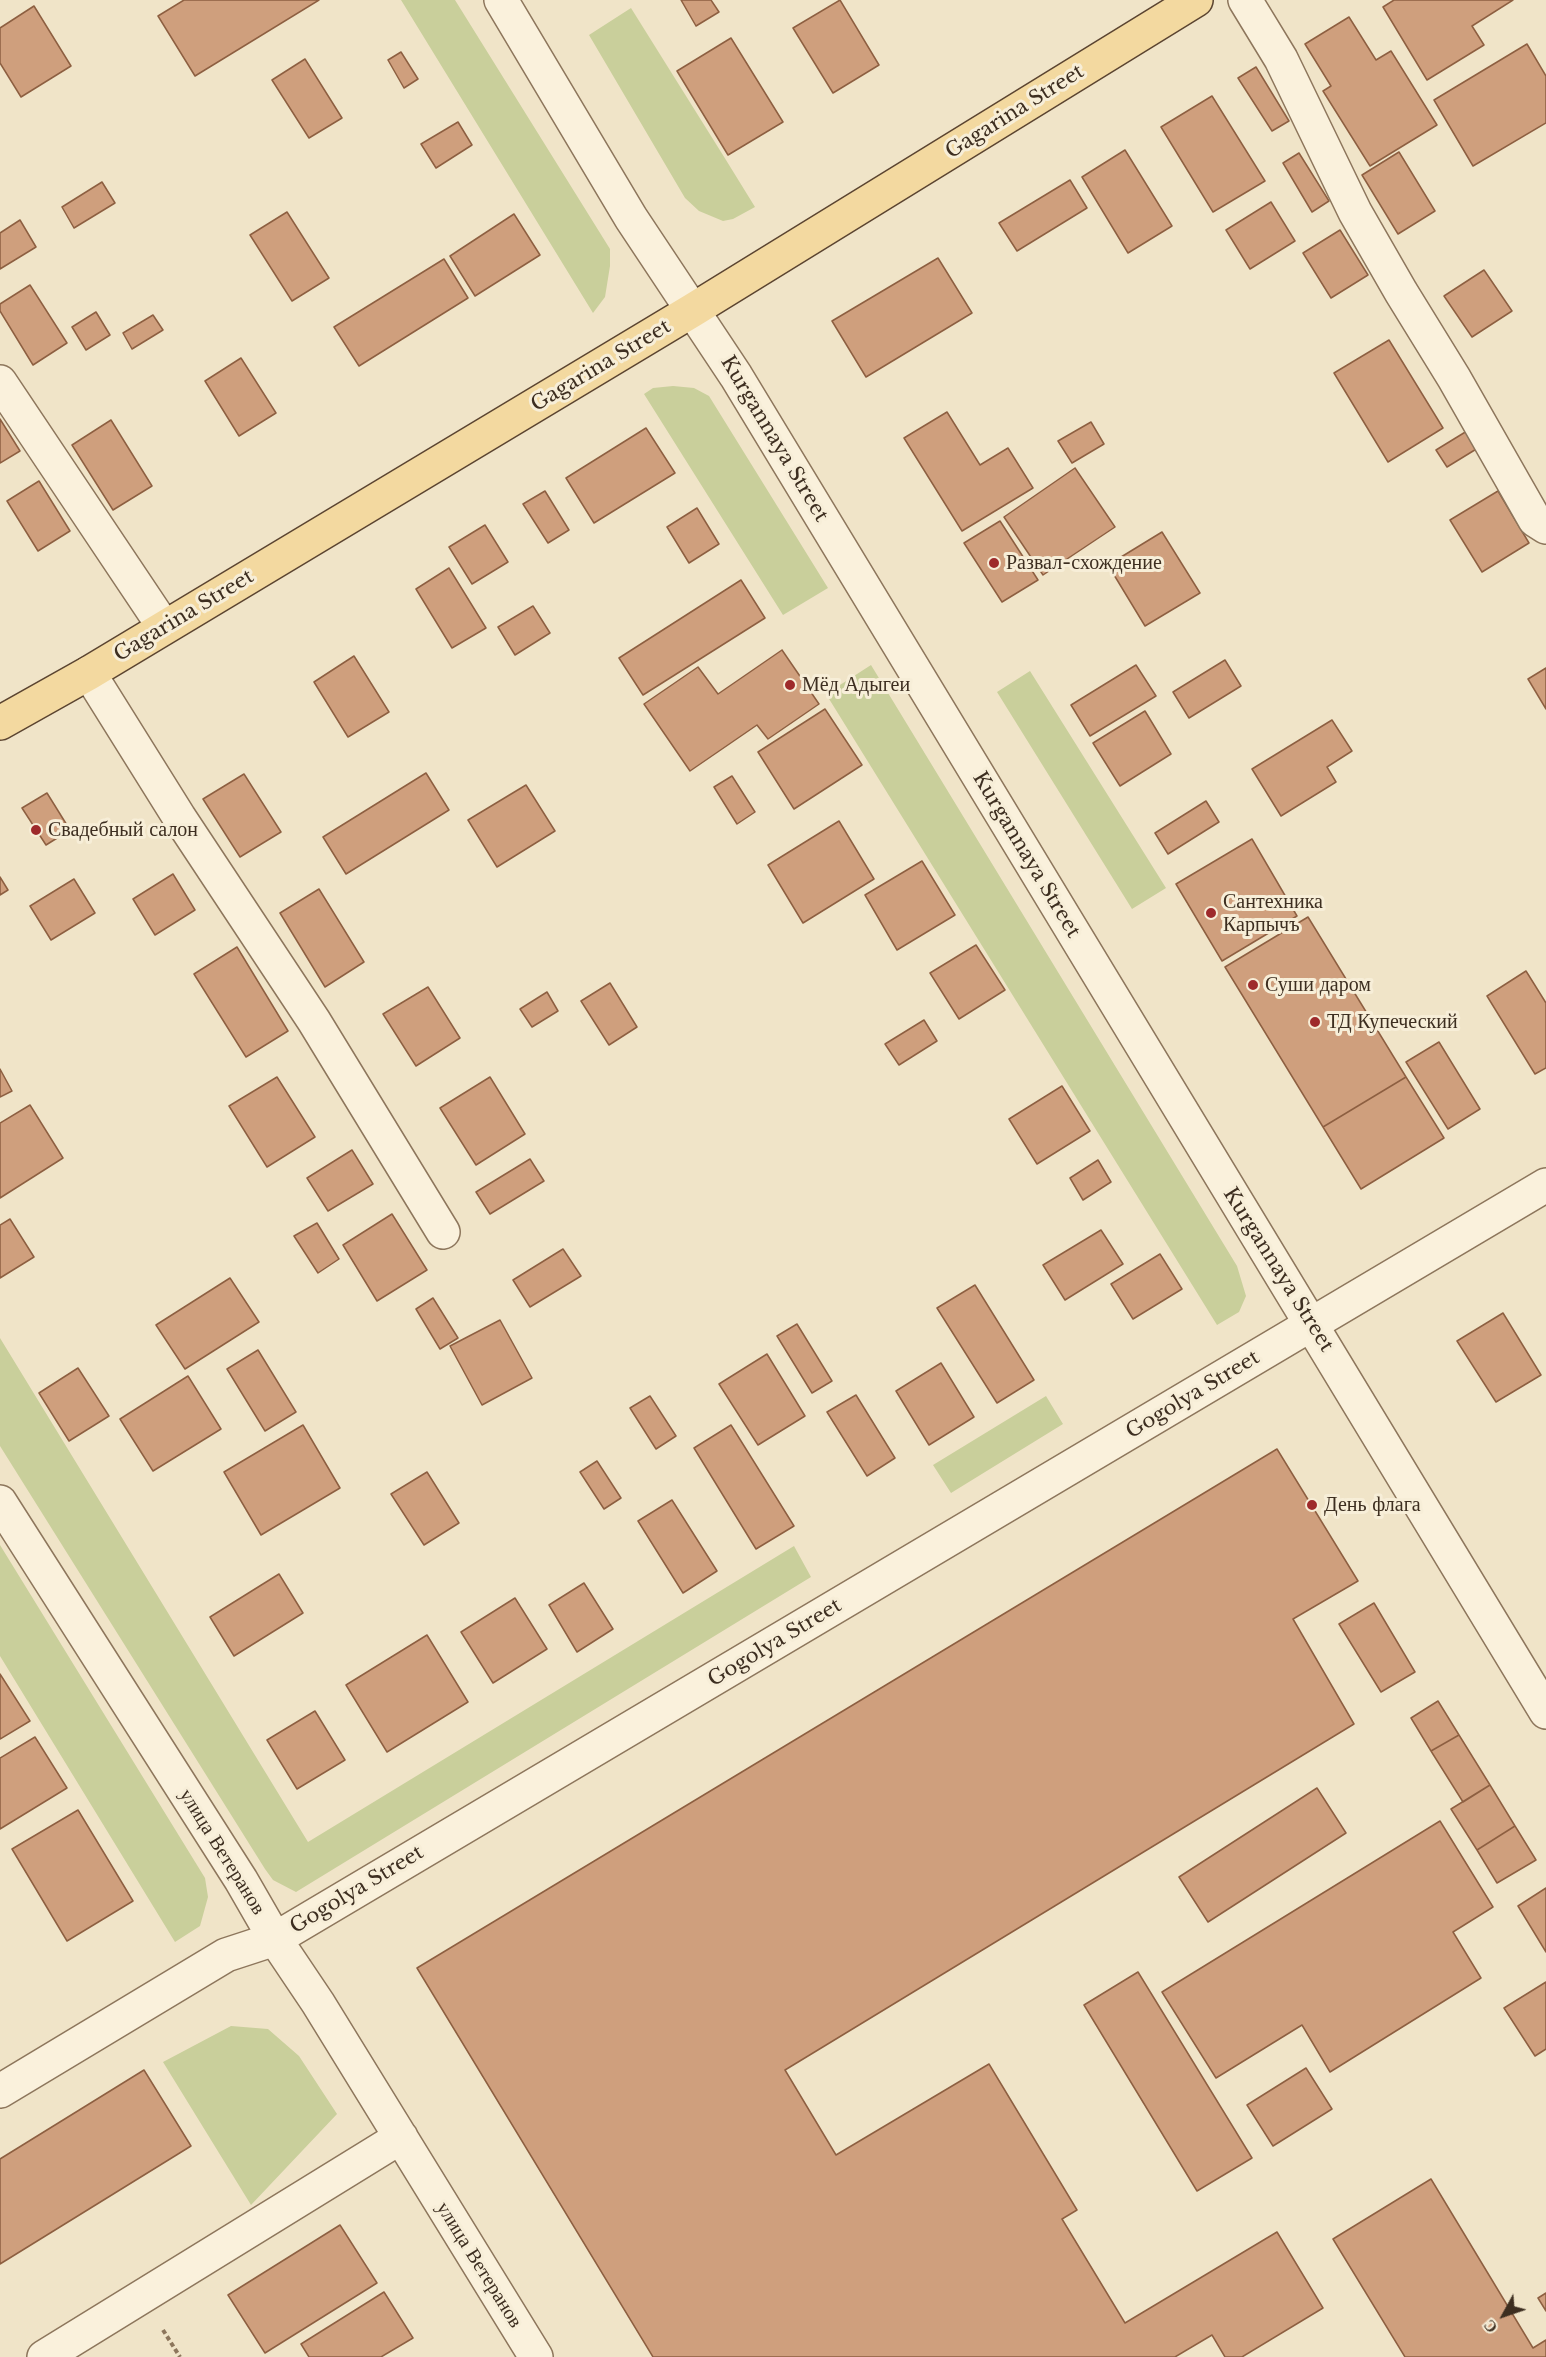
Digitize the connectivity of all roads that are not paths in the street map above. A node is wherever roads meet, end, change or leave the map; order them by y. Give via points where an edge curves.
1 (501, 0) edge
2 (1196, 0) edge
3 (1245, 0) edge
4 (693, 310) junction
5 (0, 382) edge
6 (1546, 527) edge
7 (164, 627) junction
8 (89, 673) junction
9 (0, 723) edge
10 (1546, 1185) edge
11 (443, 1232) dead end
12 (1311, 1323) junction
13 (0, 1502) edge
14 (1546, 1712) edge
15 (275, 1939) junction
16 (0, 2091) edge
17 (401, 2137) junction
18 (44, 2357) edge
19 (536, 2357) edge

1 - 4 street, Kurgannaya Street via 631,218
2 - 4 main road, Gagarina Street
3 - 6 street via 1281,59 1355,212 1535,520
4 - 7 main road, Gagarina Street
4 - 12 street, Kurgannaya Street
5 - 7 street
7 - 8 main road, Gagarina Street
8 - 9 main road, Gagarina Street
8 - 11 street via 314,1021
10 - 12 street, Gogolya Street
12 - 14 street, Kurgannaya Street
12 - 15 street, Gogolya Street
13 - 15 street, улица Ветеранов
15 - 16 street, Gogolya Street via 226,1955
15 - 17 street, улица Ветеранов
17 - 18 street
17 - 19 street, улица Ветеранов

